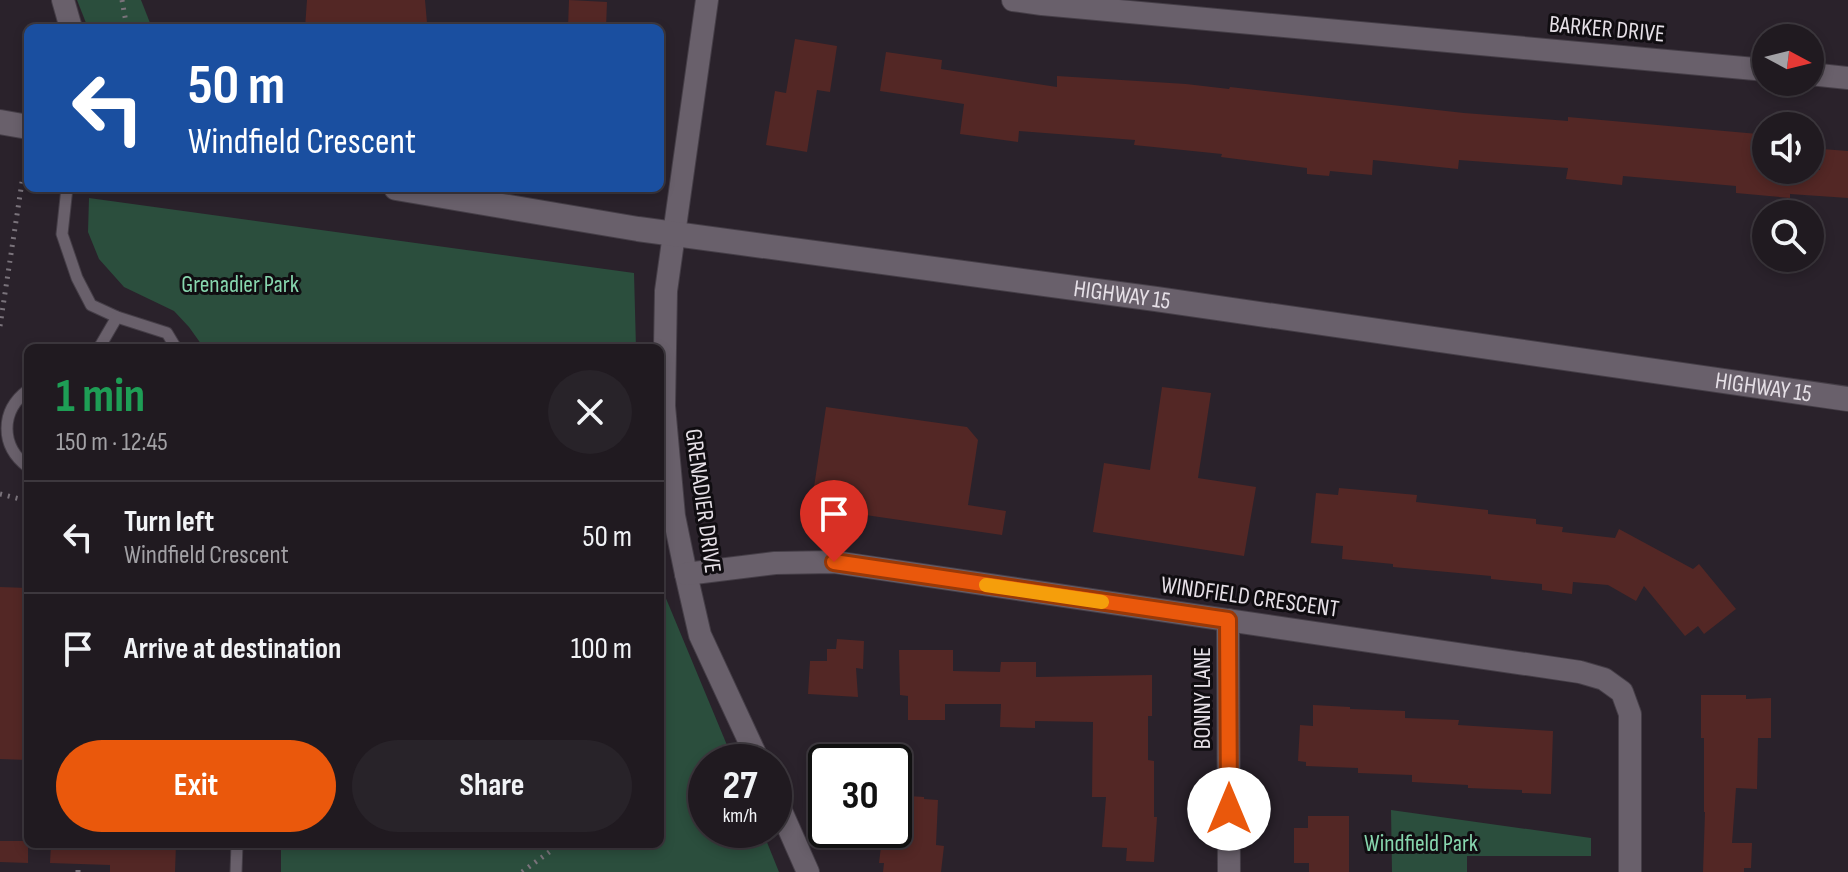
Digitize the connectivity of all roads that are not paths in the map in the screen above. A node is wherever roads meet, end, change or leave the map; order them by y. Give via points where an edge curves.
1 (63, 0) edge
2 (707, 0) edge
3 (1013, 0) edge
4 (70, 24) edge
5 (1752, 69) edge
6 (1824, 75) edge
7 (1848, 78) edge
8 (0, 122) edge
9 (24, 126) edge
10 (67, 192) edge
11 (420, 192) edge
12 (674, 234) junction
13 (117, 317) junction
14 (101, 344) edge
15 (174, 344) edge
16 (24, 393) edge
17 (1848, 399) edge
18 (24, 463) edge
19 (686, 574) junction
20 (1228, 620) junction
21 (751, 744) edge
22 (792, 836) edge
23 (237, 848) edge
24 (236, 872) edge
25 (808, 872) edge
26 (1229, 872) edge
27 (1630, 872) edge

1 - 4 street
2 - 12 street, GRENADIER DRIVE
3 - 5 street, BARKER DRIVE
6 - 7 street
8 - 9 main road
10 - 13 lane via 62,234 77,278 91,305
11 - 12 main road, HIGHWAY 15
12 - 17 main road, HIGHWAY 15
12 - 19 street, GRENADIER DRIVE via 666,291 664,406 674,516
13 - 14 lane
13 - 15 lane via 167,333
16 - 18 lane via 7,425 8,440
19 - 20 street, WINDFIELD CRESCENT via 834,562
19 - 21 street, GRENADIER DRIVE via 700,635
20 - 26 street, BONNY LANE
20 - 27 street, WINDFIELD CRESCENT via 1604,679 1622,692 1630,714
22 - 25 street
23 - 24 lane

